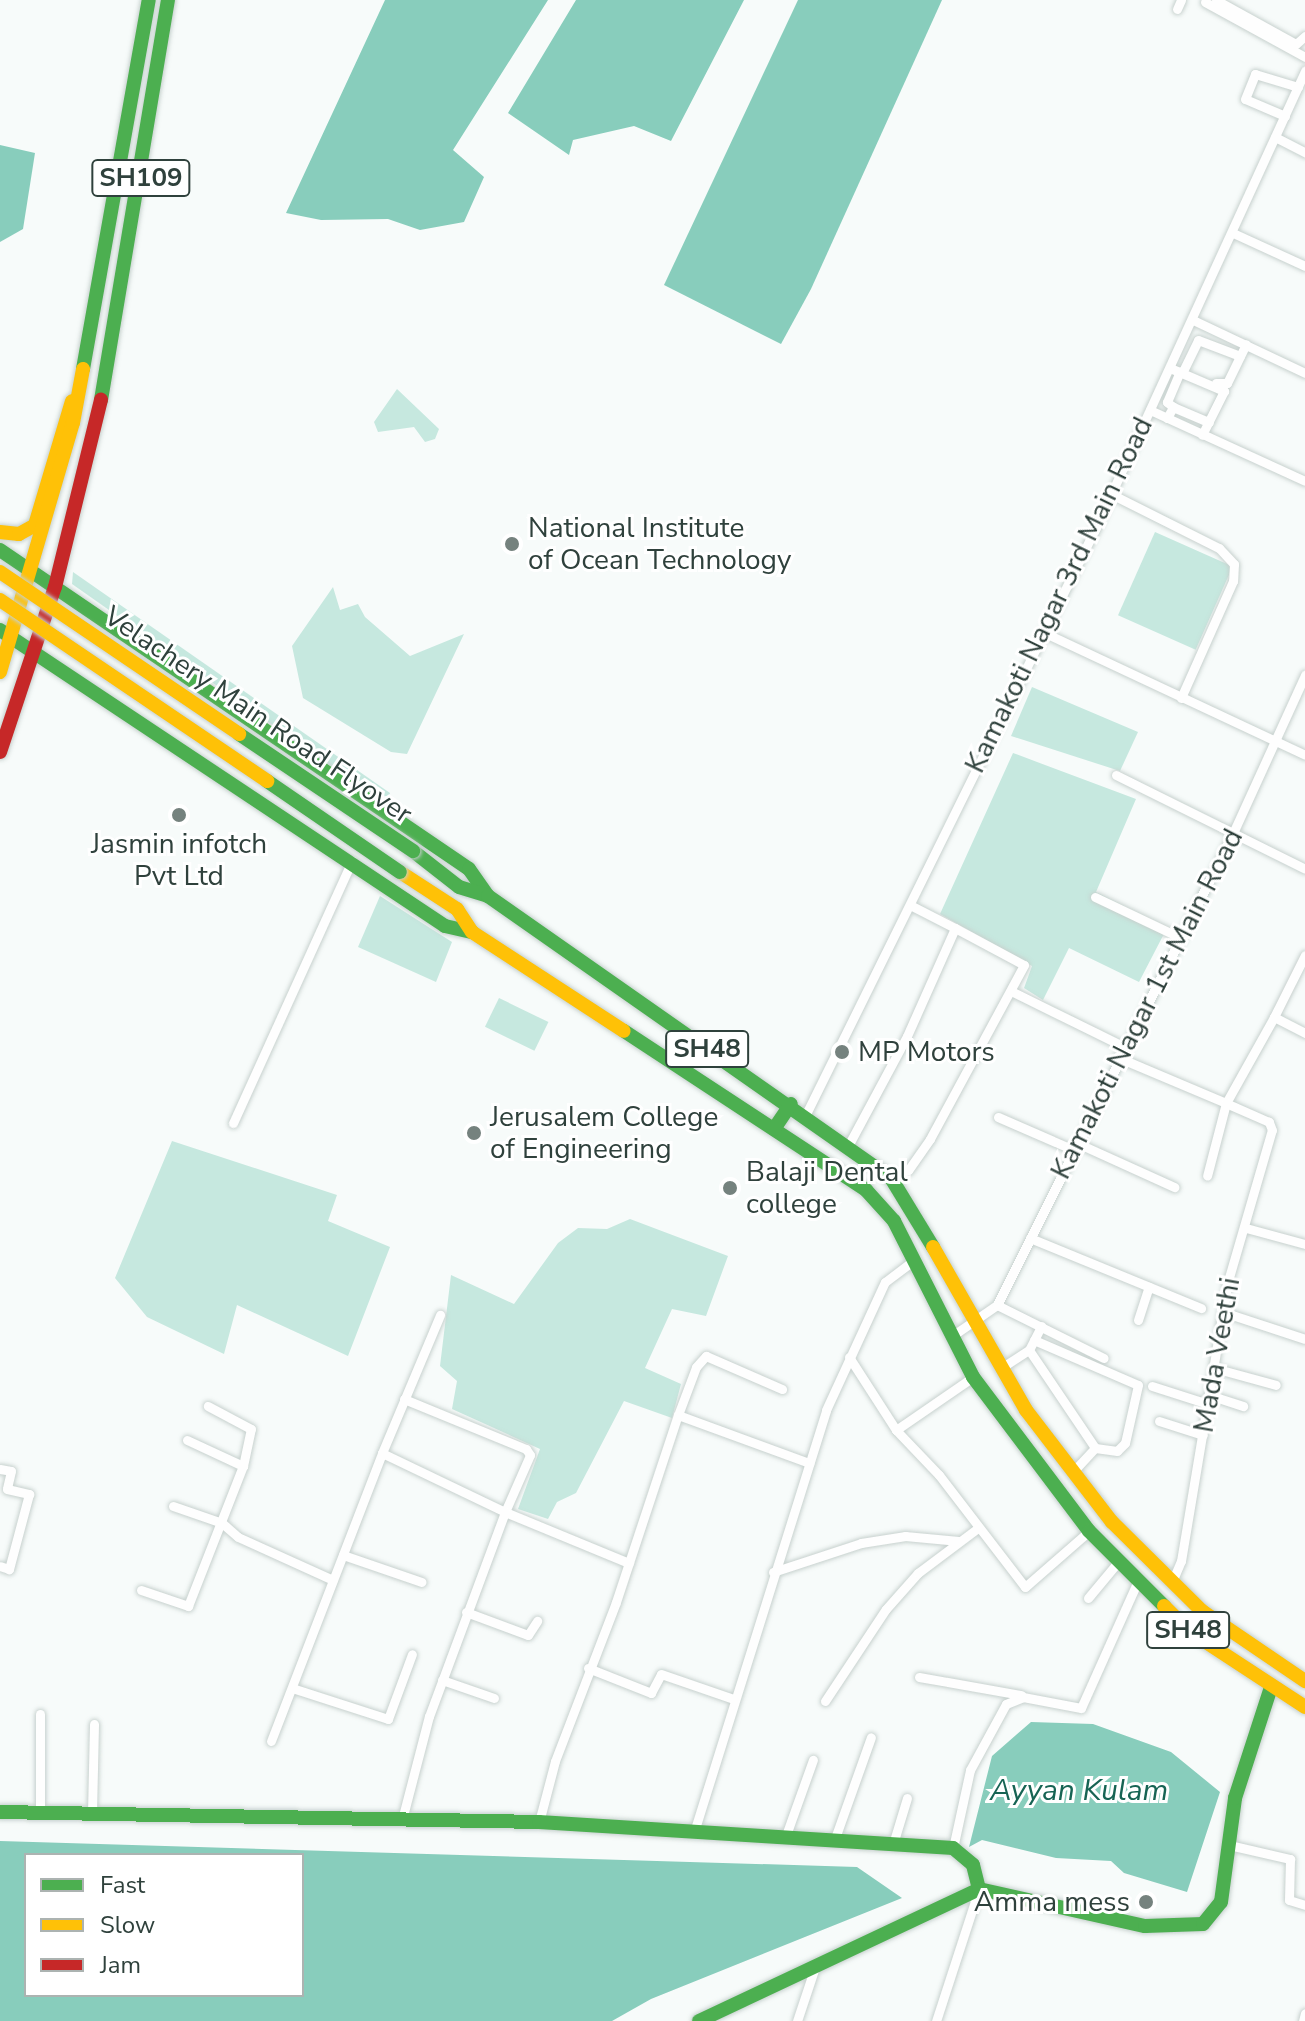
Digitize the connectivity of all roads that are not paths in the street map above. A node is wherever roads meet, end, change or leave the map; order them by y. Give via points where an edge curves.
1 (1216, 0) edge
2 (149, 1) edge
3 (168, 1) edge
4 (1205, 2) dead end
5 (1305, 36) edge
6 (1305, 57) edge
7 (1305, 71) edge
8 (1298, 87) junction
9 (1285, 116) junction
10 (1275, 137) junction
11 (1305, 152) edge
12 (1233, 233) junction
13 (1305, 266) edge
14 (1193, 320) junction
15 (1246, 344) junction
16 (1240, 356) junction
17 (1177, 368) junction
18 (1305, 373) edge
19 (1173, 407) junction
20 (1150, 410) junction
21 (1167, 418) junction
22 (1209, 422) junction
23 (1202, 435) junction
24 (58, 457) junction
25 (1305, 481) edge
26 (1111, 494) junction
27 (0, 532) edge
28 (0, 550) edge
29 (33, 571) junction
30 (0, 572) edge
31 (55, 587) junction
32 (0, 600) edge
33 (5, 633) edge
34 (1045, 633) junction
35 (33, 653) junction
36 (0, 672) edge
37 (1305, 675) edge
38 (1181, 698) junction
39 (1275, 740) junction
40 (0, 752) edge
41 (1305, 755) edge
42 (1116, 775) dead end
43 (1233, 833) junction
44 (352, 861) junction
45 (1305, 869) edge
46 (488, 896) junction
47 (1095, 897) dead end
48 (910, 905) junction
49 (955, 928) junction
50 (472, 932) junction
51 (1179, 937) junction
52 (1305, 955) edge
53 (1011, 991) junction
54 (1274, 1017) junction
55 (1305, 1033) edge
56 (1123, 1046) junction
57 (1117, 1057) junction
58 (1226, 1103) junction
59 (791, 1104) junction
60 (806, 1114) junction
61 (998, 1117) dead end
62 (233, 1123) dead end
63 (774, 1129) junction
64 (848, 1146) junction
65 (1076, 1146) junction
66 (1207, 1176) dead end
67 (891, 1178) junction
68 (1174, 1187) dead end
69 (1246, 1228) junction
70 (1030, 1238) junction
71 (1305, 1244) edge
72 (913, 1261) junction
73 (1149, 1287) junction
74 (997, 1305) junction
75 (1201, 1308) dead end
76 (1223, 1312) junction
77 (440, 1315) dead end
78 (1138, 1320) dead end
79 (974, 1322) junction
80 (1041, 1326) junction
81 (952, 1336) junction
82 (1305, 1339) edge
83 (1034, 1340) junction
84 (1029, 1350) junction
85 (849, 1357) junction
86 (1104, 1358) dead end
87 (1001, 1368) junction
88 (1214, 1368) junction
89 (973, 1377) junction
90 (1276, 1385) dead end
91 (1152, 1386) dead end
92 (782, 1389) dead end
93 (404, 1399) junction
94 (1208, 1400) junction
95 (208, 1406) dead end
96 (1243, 1406) dead end
97 (678, 1415) junction
98 (1159, 1421) dead end
99 (896, 1430) junction
100 (1203, 1435) junction
101 (187, 1440) dead end
102 (1095, 1448) junction
103 (382, 1453) junction
104 (809, 1463) junction
105 (243, 1466) junction
106 (0, 1469) edge
107 (1073, 1472) junction
108 (173, 1506) dead end
109 (505, 1512) junction
110 (222, 1523) junction
111 (978, 1528) junction
112 (1089, 1531) junction
113 (959, 1541) junction
114 (343, 1555) junction
115 (1118, 1562) junction
116 (629, 1563) junction
117 (0, 1566) edge
118 (773, 1572) junction
119 (333, 1580) junction
120 (422, 1582) dead end
121 (1172, 1582) junction
122 (1137, 1583) junction
123 (141, 1590) dead end
124 (1088, 1598) dead end
125 (466, 1612) junction
126 (537, 1621) dead end
127 (412, 1654) dead end
128 (588, 1668) junction
129 (919, 1677) dead end
130 (442, 1680) junction
131 (1305, 1681) edge
132 (1271, 1687) junction
133 (292, 1688) junction
134 (494, 1698) dead end
135 (733, 1699) junction
136 (1028, 1699) junction
137 (825, 1701) dead end
138 (1305, 1707) edge
139 (40, 1714) dead end
140 (94, 1724) dead end
141 (871, 1737) dead end
142 (271, 1741) dead end
143 (813, 1760) dead end
144 (907, 1798) dead end
145 (0, 1812) edge
146 (40, 1812) junction
147 (92, 1813) junction
148 (402, 1820) junction
149 (539, 1822) junction
150 (694, 1832) junction
151 (785, 1838) junction
152 (834, 1841) junction
153 (893, 1844) junction
154 (1229, 1845) junction
155 (953, 1848) junction
156 (979, 1889) junction
157 (1305, 1905) edge
158 (814, 1970) junction
159 (1305, 2013) edge
160 (699, 2021) edge
161 (797, 2021) edge
162 (936, 2021) edge
163 (1303, 2021) edge

1 - 5 street via 1296,44
2 - 24 main road, SH109 via 79,384
3 - 31 main road, SH109 via 116,334
4 - 6 street
7 - 8 street, Kamakoti Nagar 3rd Main Road
8 - 9 street, Kamakoti Nagar 3rd Main Road
8 - 9 street via 1255,74 1245,99
9 - 10 street, Kamakoti Nagar 3rd Main Road
10 - 11 street
10 - 12 street, Kamakoti Nagar 3rd Main Road
12 - 13 street
12 - 14 street, Kamakoti Nagar 3rd Main Road
14 - 15 street
14 - 17 street, Kamakoti Nagar 3rd Main Road
15 - 16 street
15 - 18 street
16 - 17 street via 1198,340
16 - 17 street via 1225,386
17 - 19 street via 1167,402
17 - 20 street, Kamakoti Nagar 3rd Main Road
17 - 22 street via 1224,391
19 - 21 street
19 - 22 street
20 - 21 street
20 - 26 street, Kamakoti Nagar 3rd Main Road
21 - 23 street
22 - 23 street
23 - 25 street
24 - 27 main road via 35,525 19,534
24 - 29 main road, SH109
26 - 34 street, Kamakoti Nagar 3rd Main Road
26 - 38 street via 1219,548 1234,564 1233,581
28 - 29 main road
29 - 31 main road
29 - 33 main road, SH109
30 - 46 main road, Velachery Main Road Flyover / SH48, bridge via 459,887
31 - 35 main road, SH109
31 - 46 main road via 469,869
32 - 50 main road, Velachery Main Road Flyover / SH48, bridge via 457,909
33 - 35 main road
33 - 36 main road, SH109
34 - 38 street
34 - 48 street, Kamakoti Nagar 3rd Main Road
35 - 40 main road, SH109
35 - 44 main road
37 - 39 street, Kamakoti Nagar 1st Main Road
38 - 39 street
39 - 41 street
39 - 43 street, Kamakoti Nagar 1st Main Road
42 - 43 street
43 - 45 street
43 - 51 street, Kamakoti Nagar 1st Main Road
44 - 50 main road via 445,926
44 - 62 street
46 - 59 main road, SH48
47 - 51 street
48 - 49 street
48 - 60 street, Kamakoti Nagar 3rd Main Road
49 - 53 street via 1024,965
49 - 64 street via 907,1036
50 - 63 main road, SH48
51 - 56 street, Kamakoti Nagar 1st Main Road
52 - 54 street
53 - 56 street
53 - 67 street via 930,1139 908,1170
54 - 55 street
54 - 58 street
56 - 57 street, Kamakoti Nagar 1st Main Road
57 - 58 street
57 - 65 street, Kamakoti Nagar 1st Main Road
58 - 66 street
58 - 69 street, Mada Veethi via 1269,1122 1272,1130
59 - 60 main road, SH48
59 - 63 main road
60 - 64 main road, SH48
61 - 65 street
63 - 72 main road, SH48 via 866,1190 894,1221
64 - 67 main road, SH48
65 - 68 street
65 - 70 street, Kamakoti Nagar 1st Main Road
67 - 79 main road, SH48 via 916,1212
69 - 71 street
69 - 76 street, Mada Veethi
70 - 73 street
70 - 74 street, Kamakoti Nagar 1st Main Road
72 - 81 main road, SH48
72 - 85 street via 885,1282
73 - 75 street
73 - 78 street
74 - 79 street, Kamakoti Nagar 1st Main Road
74 - 80 street
76 - 82 street
76 - 88 street, Mada Veethi
77 - 93 street
79 - 81 street, Kamakoti Nagar 1st Main Road
79 - 87 main road, SH48
80 - 83 street
80 - 86 street
81 - 89 main road, SH48
83 - 84 street
83 - 102 street via 1138,1385 1125,1443 1117,1451
84 - 87 street
84 - 102 street
85 - 99 street
85 - 104 street
87 - 107 main road, SH48
88 - 90 street
88 - 94 street, Mada Veethi
89 - 99 street
89 - 112 main road, SH48
91 - 94 street
92 - 97 street via 706,1356 696,1367
93 - 103 street
93 - 109 street via 529,1451
94 - 96 street
94 - 100 street, Mada Veethi
95 - 105 street via 251,1429
97 - 104 street
97 - 116 street
98 - 100 street
99 - 111 street via 939,1475
100 - 121 street, Mada Veethi via 1181,1561
101 - 105 street
102 - 107 street
103 - 109 street
103 - 114 street
104 - 118 street
105 - 110 street
106 - 117 street via 11,1471 7,1489 29,1494 9,1569
107 - 121 main road, SH48 via 1112,1522
108 - 110 street
109 - 116 street
109 - 125 street
110 - 119 street via 238,1537
110 - 123 street via 188,1606
111 - 112 street via 1025,1587
111 - 113 street
112 - 115 main road, SH48
113 - 118 street via 905,1536 861,1543
113 - 137 street via 918,1573 886,1609
114 - 119 street
114 - 120 street
115 - 122 main road, SH48
115 - 124 street
116 - 128 street
118 - 135 street
119 - 133 street
121 - 131 main road, SH48 via 1202,1611
122 - 132 main road, SH48 via 1189,1631
122 - 136 street via 1081,1708
125 - 126 street via 528,1635
125 - 130 street
127 - 133 street via 388,1719
128 - 135 street via 651,1693 661,1674
128 - 149 street
129 - 136 street
130 - 134 street
130 - 148 street via 414,1762
132 - 138 main road, SH48
132 - 154 main road via 1245,1755
133 - 142 street
135 - 150 street
136 - 155 street via 1006,1704 983,1741 970,1770
139 - 146 street
140 - 147 street
141 - 152 street
143 - 151 street
144 - 153 street
145 - 146 main road
146 - 147 main road
147 - 148 main road
148 - 149 main road
149 - 150 main road
150 - 151 main road
151 - 152 main road
152 - 153 main road
153 - 155 main road
154 - 156 main road via 1221,1902 1203,1924 1145,1926
154 - 157 street via 1290,1859 1289,1900
155 - 156 main road via 973,1865
156 - 158 main road
156 - 162 street
158 - 160 main road
158 - 161 street
159 - 163 street

